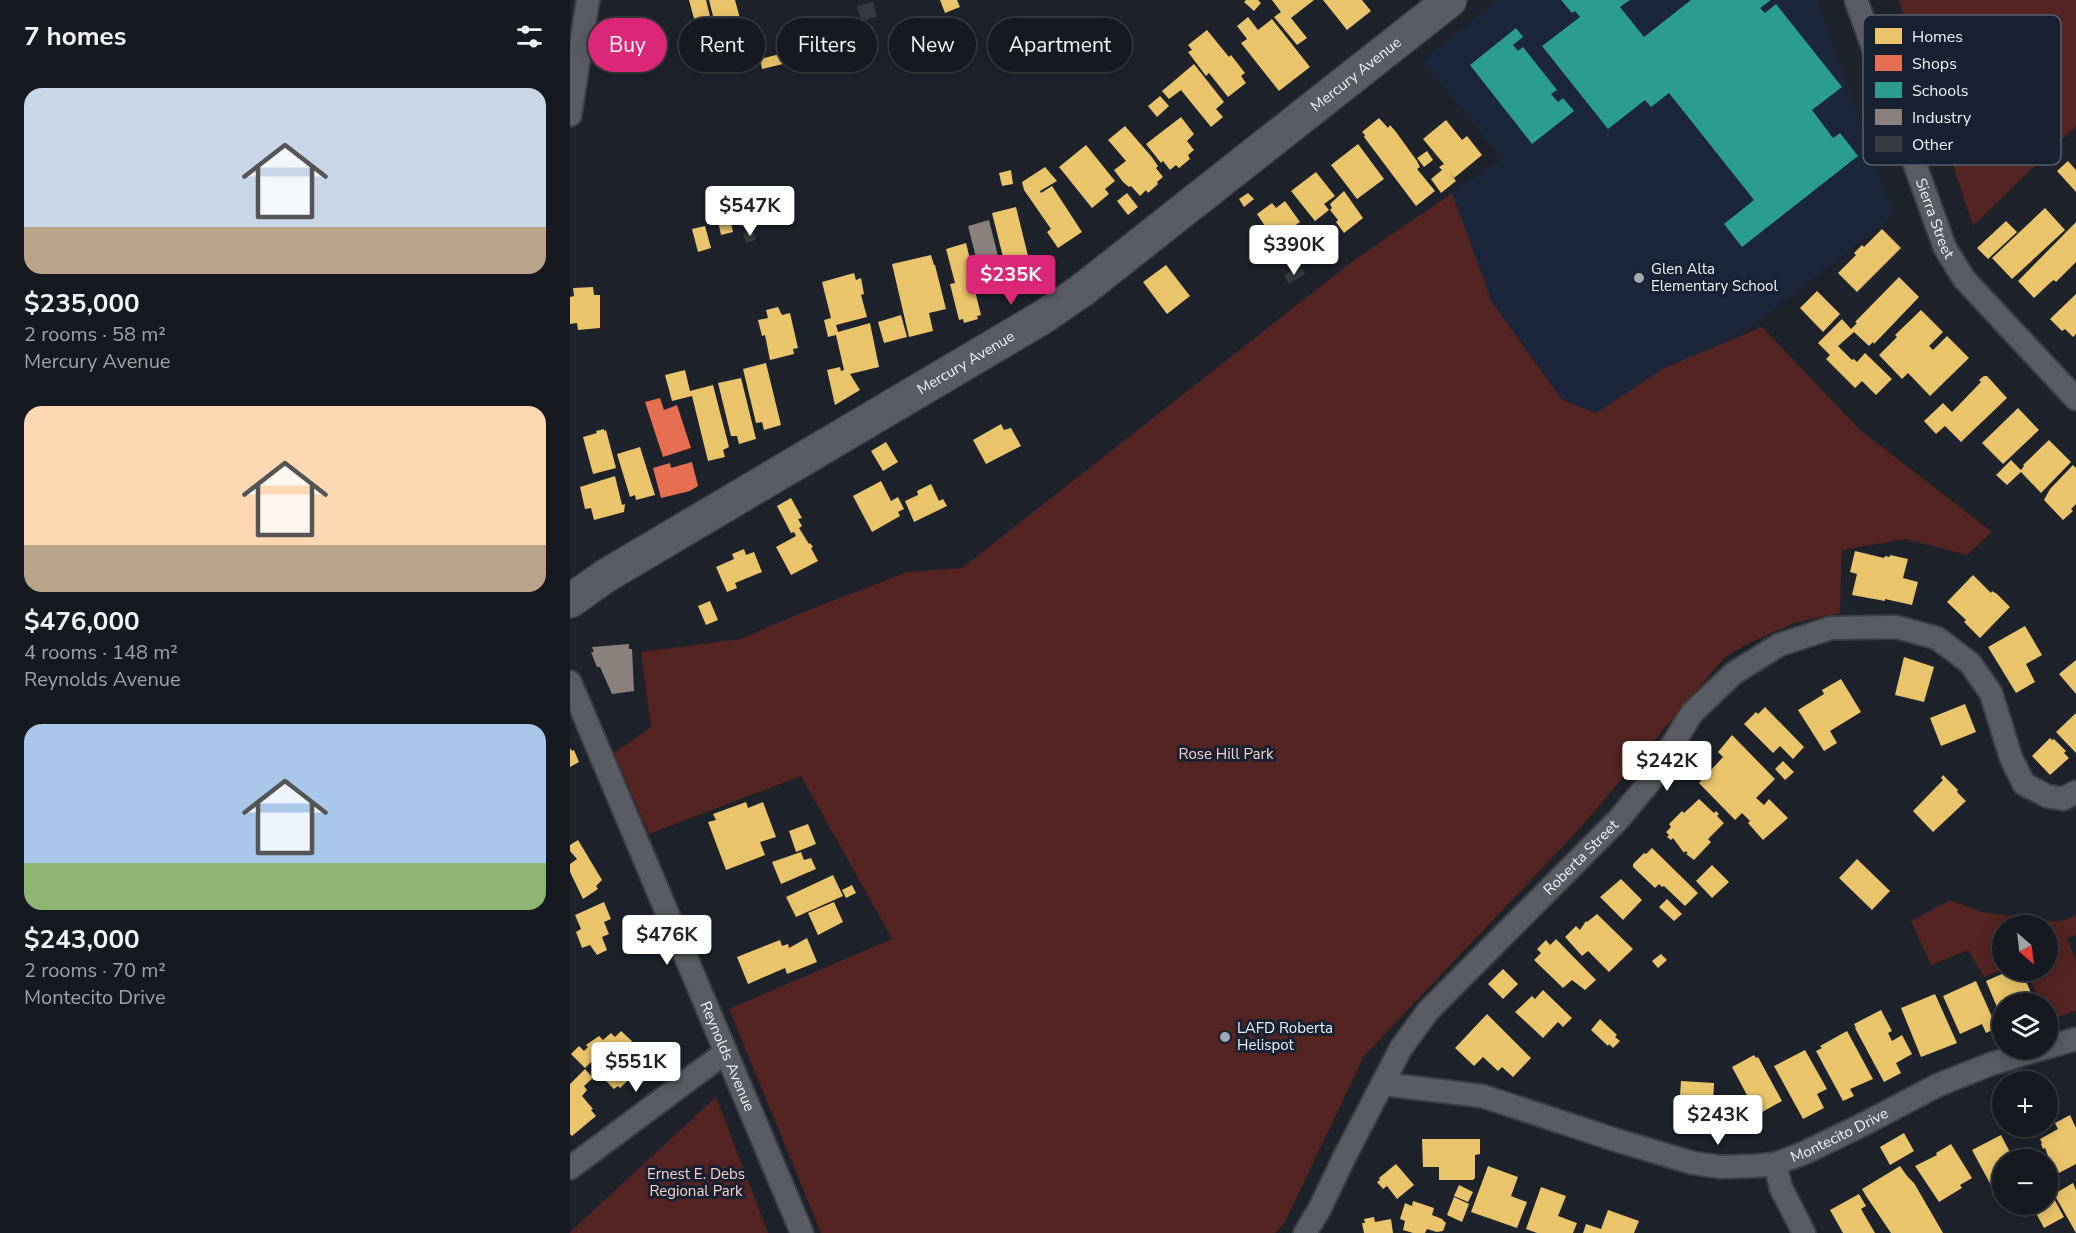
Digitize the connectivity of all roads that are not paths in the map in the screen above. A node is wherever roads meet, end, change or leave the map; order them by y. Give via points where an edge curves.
1 (1450, 0) edge
2 (1856, 0) edge
3 (590, 2) edge
4 (1863, 20) edge
5 (570, 24) edge
6 (570, 116) edge
7 (1915, 165) edge
8 (2076, 399) edge
9 (570, 601) edge
10 (570, 682) edge
11 (2076, 792) edge
12 (2076, 1039) edge
13 (2058, 1044) edge
14 (726, 1052) junction
15 (2009, 1059) edge
16 (1383, 1084) junction
17 (1774, 1164) junction
18 (570, 1168) edge
19 (1319, 1210) junction
20 (802, 1233) edge
21 (1305, 1233) edge
22 (1322, 1233) edge
23 (1804, 1233) edge

1 - 9 street, Mercury Avenue via 1043,317 607,575
2 - 4 street, Sierra Street
3 - 5 street
3 - 6 street
7 - 8 street, Sierra Street via 1945,248 1964,279
10 - 14 street, Reynolds Avenue
11 - 16 street, Roberta Street via 2063,799 2055,798 2024,784 2011,758 1991,693 1970,663 1937,638 1896,627 1831,628 1779,645 1734,673 1692,713 1648,784 1618,820 1428,1011 1401,1048
12 - 13 street, Montecito Drive
14 - 18 street
14 - 20 street, Reynolds Avenue
15 - 17 street, Montecito Drive via 1938,1085 1828,1142
16 - 17 street, Montecito Drive via 1482,1096 1693,1163 1721,1167
16 - 19 street, Roberta Street
17 - 23 street via 1781,1188
19 - 21 street, Roberta Street
19 - 22 street

